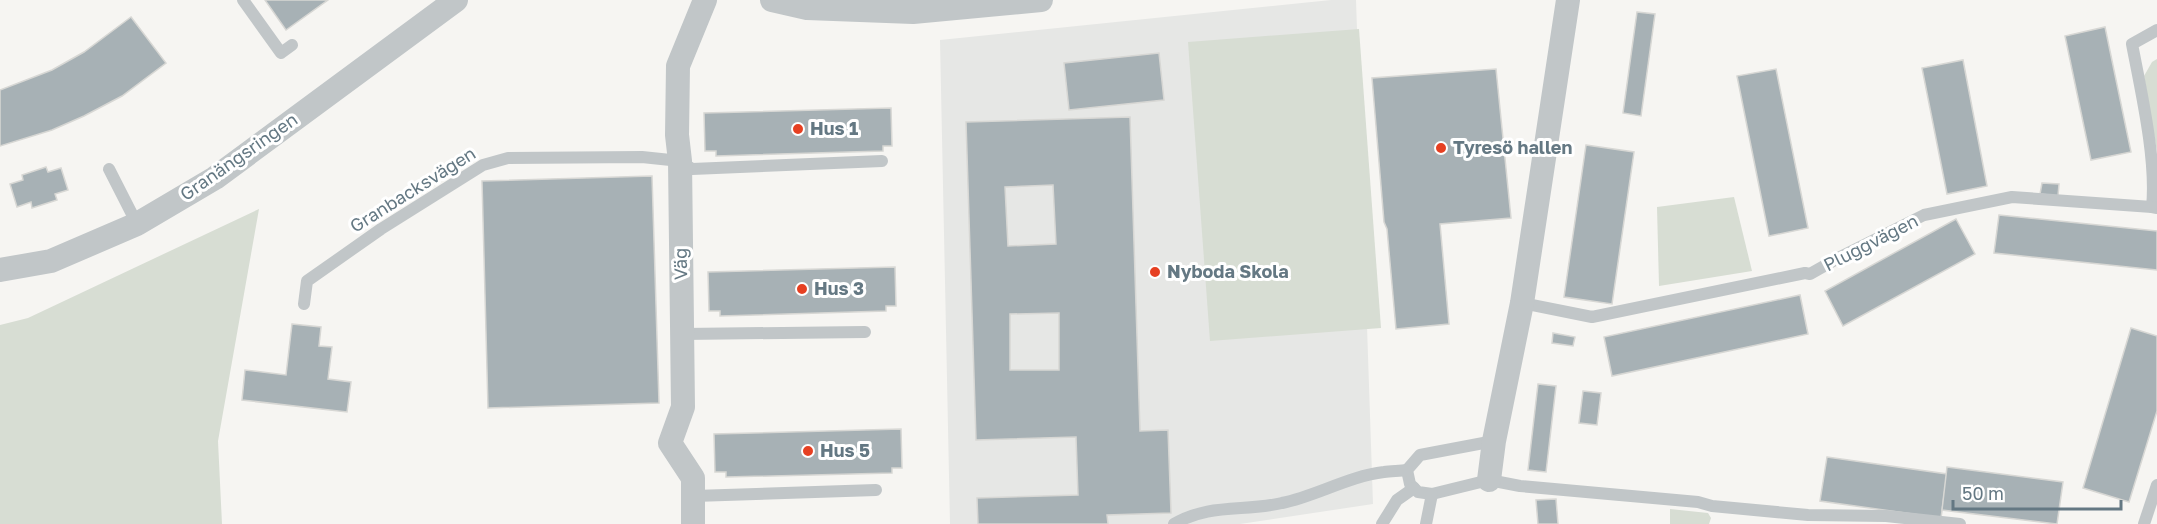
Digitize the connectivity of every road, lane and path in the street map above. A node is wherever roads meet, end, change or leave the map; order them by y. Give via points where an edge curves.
1 (243, 0) edge
2 (456, 0) edge
3 (705, 0) edge
4 (772, 0) edge
5 (1041, 0) edge
6 (1568, 0) edge
7 (2157, 30) edge
8 (292, 45) dead end
9 (680, 161) junction
10 (882, 161) dead end
11 (109, 169) dead end
12 (2154, 207) edge
13 (138, 224) junction
14 (0, 270) edge
15 (1522, 303) junction
16 (304, 304) dead end
17 (865, 332) dead end
18 (683, 334) junction
19 (1494, 441) junction
20 (1407, 470) junction
21 (1489, 480) junction
22 (2157, 485) edge
23 (1414, 488) junction
24 (876, 490) dead end
25 (1432, 494) junction
26 (694, 496) junction
27 (1805, 519) edge
28 (693, 524) edge
29 (1173, 524) edge
30 (1382, 524) edge
31 (1426, 524) edge
32 (1960, 524) edge
33 (2144, 524) edge

1 - 8 lane via 281,53
2 - 13 street, Granängsringen via 215,178
3 - 9 street, Väg via 678,66
4 - 5 street via 807,8 913,12
6 - 15 street
7 - 12 lane, Pluggvägen via 2132,44 2153,156
9 - 10 lane, Granbacksvägen via 692,169
9 - 16 lane, Granbacksvägen via 642,157 508,158 483,165 307,281
9 - 18 street, Väg
11 - 13 lane
12 - 15 lane, Pluggvägen via 2012,197 1924,216 1810,274 1592,317
13 - 14 street, Granängsringen via 51,261
15 - 19 street
17 - 18 lane
18 - 26 street, Väg via 683,407 669,443 693,478
19 - 20 lane via 1419,455
19 - 21 street
20 - 23 lane
20 - 29 lane via 1357,478 1280,504 1231,507
21 - 25 lane
21 - 27 lane via 1698,502
22 - 33 lane
23 - 25 lane
23 - 30 lane via 1397,500
24 - 26 lane
25 - 31 lane
26 - 28 street, Väg
27 - 32 lane via 1886,516

